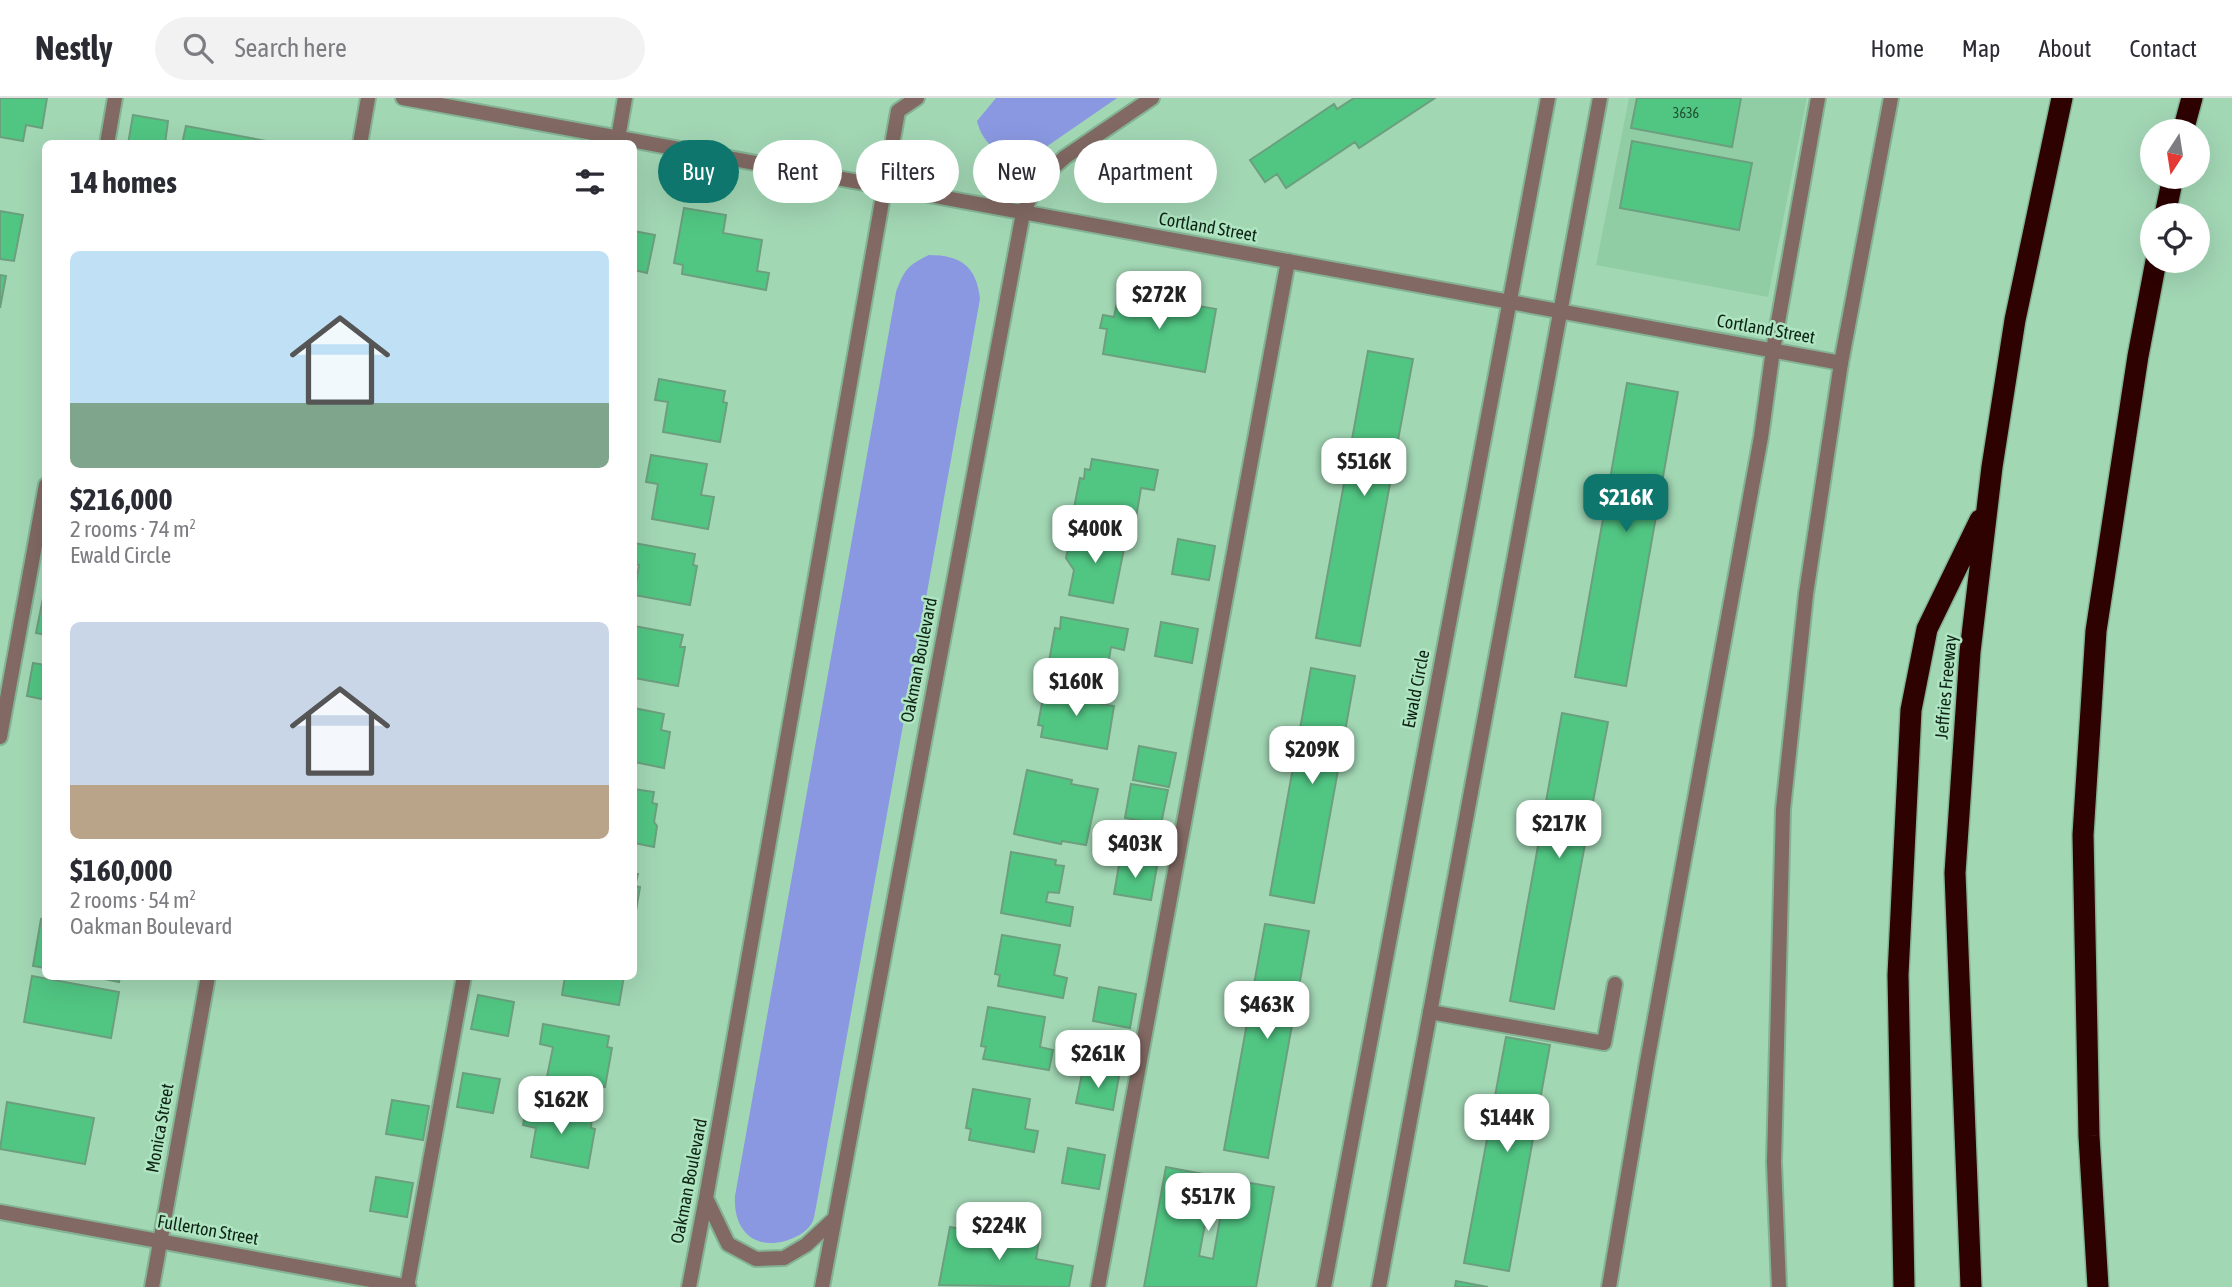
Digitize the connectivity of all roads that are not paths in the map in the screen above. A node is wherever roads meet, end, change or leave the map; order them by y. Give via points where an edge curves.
1 (115, 98) edge
2 (368, 98) edge
3 (403, 98) edge
4 (625, 98) edge
5 (917, 98) edge
6 (1152, 98) edge
7 (1548, 98) edge
8 (1601, 98) edge
9 (1818, 98) edge
10 (1891, 98) edge
11 (2062, 98) edge
12 (2192, 98) edge
13 (900, 104) edge
14 (2186, 119) edge
15 (108, 140) edge
16 (361, 140) edge
17 (612, 140) edge
18 (617, 140) edge
19 (894, 140) edge
20 (637, 144) edge
21 (856, 183) edge
22 (959, 201) edge
23 (883, 203) edge
24 (1023, 213) junction
25 (1288, 261) junction
26 (2154, 273) edge
27 (1509, 302) junction
28 (1561, 312) junction
29 (1773, 350) junction
30 (1841, 363) junction
31 (1988, 503) junction
32 (42, 507) edge
33 (0, 737) edge
34 (207, 980) edge
35 (463, 980) edge
36 (1615, 984) dead end
37 (1430, 1012) junction
38 (706, 1198) junction
39 (0, 1212) edge
40 (833, 1220) junction
41 (159, 1241) junction
42 (152, 1287) edge
43 (408, 1287) edge
44 (689, 1287) edge
45 (822, 1287) edge
46 (1098, 1287) edge
47 (1324, 1287) edge
48 (1379, 1287) edge
49 (1609, 1287) edge
50 (1779, 1287) edge
51 (1904, 1287) edge
52 (1971, 1287) edge
53 (2098, 1287) edge

1 - 15 street
2 - 16 street
3 - 17 street, Cortland Street
4 - 18 street
5 - 13 street, Oakman Boulevard
6 - 24 street, Oakman Boulevard via 1065,156 1038,181
7 - 27 street, Ewald Circle
8 - 28 street
9 - 29 street
10 - 30 street
11 - 31 highway, Jeffries Freeway via 2015,320
12 - 14 highway
13 - 19 street, Oakman Boulevard
20 - 21 street, Cortland Street
22 - 24 street, Cortland Street
23 - 38 street, Oakman Boulevard
24 - 25 street, Cortland Street
24 - 40 street, Oakman Boulevard
25 - 27 street, Cortland Street
25 - 46 street
26 - 53 highway via 2095,631 2083,835 2088,1136
27 - 28 street, Cortland Street
27 - 47 street, Ewald Circle
28 - 29 street, Cortland Street
28 - 37 street
29 - 30 street, Cortland Street
29 - 49 street
30 - 50 street via 1806,594 1783,809 1774,1162
31 - 51 highway via 1927,629 1911,710 1898,975
31 - 52 highway, Jeffries Freeway via 1970,652 1955,873
32 - 33 street
34 - 41 street, Monica Street
35 - 43 street
36 - 37 street via 1604,1043
37 - 48 street
38 - 40 street via 728,1244 756,1259 784,1258 807,1245
38 - 44 street, Oakman Boulevard
39 - 41 street, Fullerton Street
40 - 45 street, Oakman Boulevard
41 - 42 street, Monica Street
41 - 43 street, Fullerton Street

